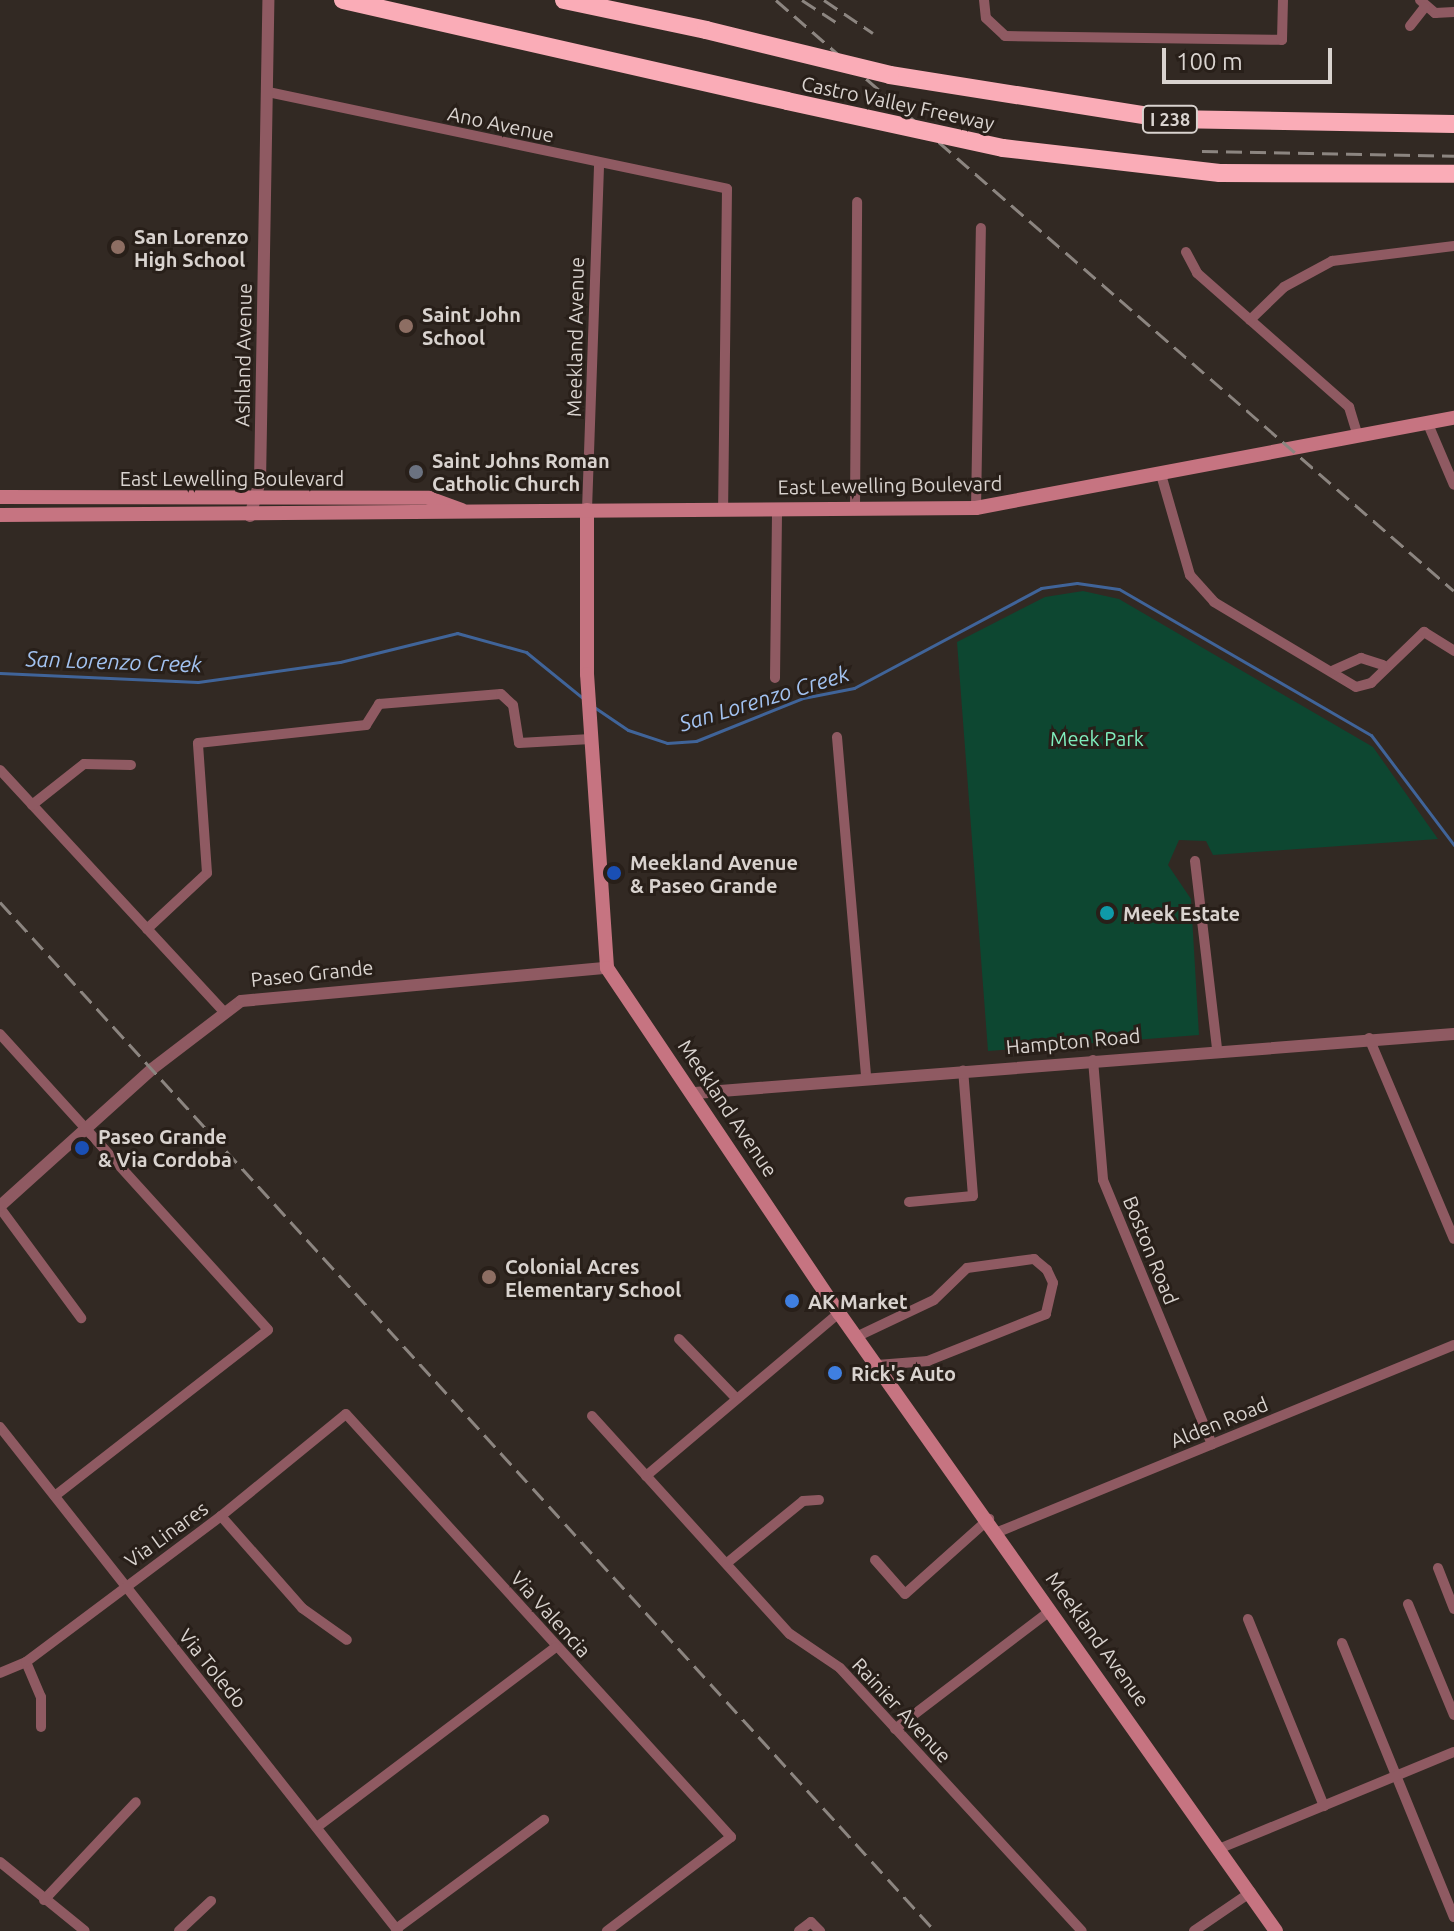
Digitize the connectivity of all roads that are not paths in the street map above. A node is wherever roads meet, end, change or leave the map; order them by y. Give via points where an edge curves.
1 (268, 0) edge
2 (343, 0) edge
3 (564, 0) edge
4 (984, 0) edge
5 (1283, 0) edge
6 (1422, 4) edge
7 (1454, 12) edge
8 (1410, 26) dead end
9 (268, 92) junction
10 (1454, 122) edge
11 (599, 164) junction
12 (1454, 177) edge
13 (857, 202) dead end
14 (981, 228) dead end
15 (1454, 246) edge
16 (1186, 252) dead end
17 (1250, 320) junction
18 (1454, 418) edge
19 (1428, 424) junction
20 (1358, 437) junction
21 (1162, 478) junction
22 (1454, 485) edge
23 (0, 497) edge
24 (256, 498) junction
25 (723, 508) junction
26 (777, 508) junction
27 (855, 508) junction
28 (976, 508) junction
29 (462, 510) junction
30 (587, 510) junction
31 (0, 515) edge
32 (250, 516) junction
33 (1454, 651) edge
34 (1383, 665) junction
35 (1334, 670) junction
36 (775, 678) dead end
37 (590, 732) junction
38 (837, 737) dead end
39 (131, 765) dead end
40 (0, 770) edge
41 (32, 805) junction
42 (1195, 861) dead end
43 (147, 929) junction
44 (607, 968) junction
45 (223, 1011) junction
46 (0, 1034) edge
47 (1454, 1034) edge
48 (1369, 1038) junction
49 (1217, 1048) junction
50 (1093, 1060) junction
51 (963, 1070) junction
52 (866, 1077) junction
53 (695, 1093) junction
54 (88, 1131) junction
55 (909, 1202) dead end
56 (0, 1207) edge
57 (1454, 1239) edge
58 (839, 1313) junction
59 (81, 1318) dead end
60 (856, 1337) junction
61 (679, 1339) dead end
62 (1454, 1345) edge
63 (877, 1365) junction
64 (737, 1399) junction
65 (346, 1414) joint
66 (592, 1416) dead end
67 (0, 1427) edge
68 (1212, 1444) junction
69 (646, 1476) junction
70 (55, 1496) junction
71 (819, 1500) dead end
72 (221, 1516) junction
73 (989, 1519) junction
74 (998, 1532) junction
75 (875, 1560) dead end
76 (727, 1563) junction
77 (1438, 1568) dead end
78 (124, 1587) junction
79 (1408, 1604) dead end
80 (1454, 1609) edge
81 (1051, 1610) junction
82 (1248, 1619) dead end
83 (347, 1640) dead end
84 (1342, 1643) dead end
85 (556, 1647) junction
86 (26, 1662) junction
87 (0, 1673) edge
88 (1454, 1715) edge
89 (41, 1727) dead end
90 (895, 1729) junction
91 (1454, 1752) edge
92 (1399, 1775) junction
93 (136, 1802) dead end
94 (1324, 1806) junction
95 (544, 1820) dead end
96 (317, 1827) junction
97 (1221, 1848) junction
98 (0, 1862) edge
99 (1251, 1892) junction
100 (44, 1900) junction
101 (211, 1901) dead end
102 (1454, 1917) edge
103 (397, 1930) edge
104 (85, 1931) edge
105 (179, 1931) edge
106 (607, 1931) edge
107 (799, 1931) edge
108 (820, 1931) edge
109 (1082, 1931) edge
110 (1194, 1931) edge
111 (1276, 1931) edge

1 - 9 street, Ashland Avenue
2 - 12 highway, Castro Valley Freeway, bridge via 1003,148 1208,172
3 - 10 highway, Castro Valley Freeway / I 238, bridge via 890,75 1169,119 1418,126
4 - 5 street via 990,26 1005,36 1282,40
6 - 7 street
6 - 8 street
9 - 11 street, Ano Avenue
9 - 24 street, Ashland Avenue
11 - 25 street, Ano Avenue via 727,189
11 - 30 street, Meekland Avenue
13 - 27 street
14 - 28 street
15 - 17 street via 1332,261 1284,287
16 - 17 street via 1197,273
17 - 20 street via 1349,407
18 - 19 main road, East Lewelling Boulevard
19 - 20 main road, East Lewelling Boulevard
19 - 22 street
20 - 21 main road, East Lewelling Boulevard
21 - 28 main road, East Lewelling Boulevard
21 - 35 street via 1179,547 1214,602
23 - 24 main road, East Lewelling Boulevard
24 - 29 main road, East Lewelling Boulevard via 429,498
24 - 32 street, Ashland Avenue
25 - 26 main road, East Lewelling Boulevard
25 - 30 main road, East Lewelling Boulevard
26 - 27 main road, East Lewelling Boulevard
26 - 36 street
27 - 28 main road, East Lewelling Boulevard
29 - 30 main road, East Lewelling Boulevard
29 - 32 main road, East Lewelling Boulevard via 436,517
30 - 37 main road, Meekland Avenue
31 - 32 main road, East Lewelling Boulevard
33 - 34 street via 1424,632
34 - 35 street via 1361,658
34 - 35 street via 1371,683 1356,687
37 - 43 street via 519,743 513,705 501,694 379,704 366,725 198,743 207,873
37 - 44 main road, Meekland Avenue
38 - 52 street
39 - 41 street via 84,764
40 - 41 street
41 - 43 street
42 - 49 street
43 - 45 street
44 - 45 street, Paseo Grande via 264,995
44 - 53 main road, Meekland Avenue
45 - 54 street, Paseo Grande
46 - 54 street
47 - 48 street, Hampton Road
48 - 49 street, Hampton Road
48 - 57 street
49 - 50 street, Hampton Road
50 - 51 street, Hampton Road
50 - 68 street, Boston Road via 1103,1180
51 - 52 street, Hampton Road
51 - 55 street via 973,1196
52 - 53 street, Hampton Road
53 - 58 main road, Meekland Avenue
54 - 56 street, Paseo Grande
54 - 70 street via 268,1330
56 - 59 street
58 - 60 main road, Meekland Avenue
58 - 64 street
60 - 63 main road, Meekland Avenue
60 - 63 street via 934,1300 967,1268 1034,1259 1047,1270 1053,1283 1046,1314 928,1361
61 - 64 street
62 - 68 street, Alden Road
63 - 73 main road, Meekland Avenue
64 - 69 street
65 - 72 street, Via Linares
65 - 85 street, Via Valencia
66 - 69 street, Rainier Avenue
67 - 70 street, Via Toledo
68 - 74 street, Alden Road
69 - 76 street, Rainier Avenue
70 - 78 street, Via Toledo
71 - 76 street via 803,1501
72 - 78 street, Via Linares
72 - 83 street via 302,1608
73 - 74 main road, Meekland Avenue
73 - 75 street via 905,1594
74 - 81 main road, Meekland Avenue
76 - 90 street, Rainier Avenue via 790,1634 840,1668
77 - 80 street
78 - 86 street, Via Linares
78 - 96 street, Via Toledo
79 - 88 street
81 - 90 street
81 - 97 main road, Meekland Avenue
82 - 94 street
84 - 92 street
85 - 96 street
85 - 106 street, Via Valencia via 731,1837
86 - 87 street, Via Linares
86 - 89 street via 41,1697
90 - 109 street, Rainier Avenue
91 - 92 street
92 - 94 street
92 - 102 street
93 - 100 street
94 - 97 street
95 - 103 street
96 - 103 street, Via Toledo
97 - 99 main road, Meekland Avenue
98 - 100 street
99 - 110 street
99 - 111 main road, Meekland Avenue
100 - 104 street
101 - 105 street
107 - 108 street via 811,1922

